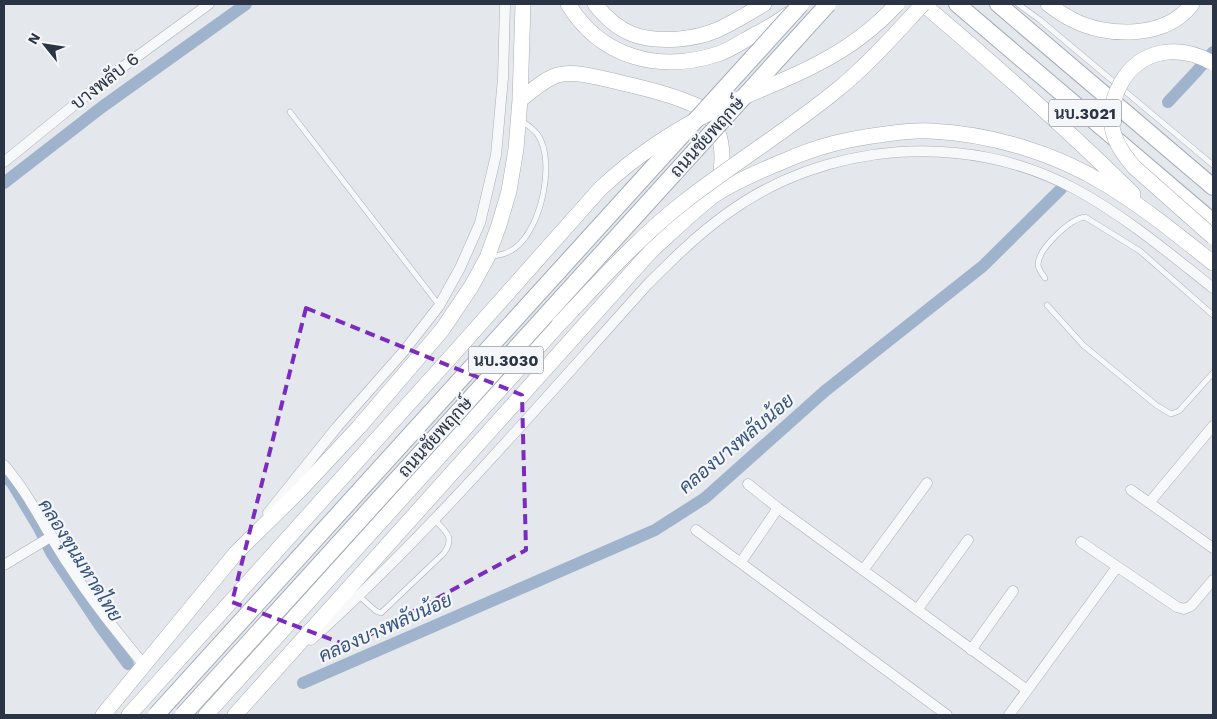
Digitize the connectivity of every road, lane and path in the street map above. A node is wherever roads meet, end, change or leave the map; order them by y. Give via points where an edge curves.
1 (209, 4) edge
2 (505, 4) edge
3 (523, 4) edge
4 (568, 4) edge
5 (595, 4) edge
6 (764, 4) edge
7 (802, 4) edge
8 (828, 4) edge
9 (897, 4) edge
10 (923, 4) edge
11 (957, 4) edge
12 (998, 4) edge
13 (1018, 4) edge
14 (1048, 4) edge
15 (1192, 4) edge
16 (1213, 63) edge
17 (520, 100) junction
18 (290, 112) dead end
19 (519, 119) junction
20 (4, 162) edge
21 (1213, 166) edge
22 (1213, 187) edge
23 (714, 195) junction
24 (1159, 220) junction
25 (1213, 222) edge
26 (1213, 236) edge
27 (486, 258) junction
28 (1213, 263) edge
29 (1045, 278) dead end
30 (1213, 288) edge
31 (1047, 305) dead end
32 (439, 306) junction
33 (1213, 315) edge
34 (1213, 373) edge
35 (1213, 426) edge
36 (4, 464) edge
37 (928, 483) dead end
38 (748, 484) dead end
39 (1131, 490) dead end
40 (1149, 503) junction
41 (778, 508) junction
42 (435, 520) junction
43 (696, 530) dead end
44 (51, 537) junction
45 (968, 540) dead end
46 (1081, 542) dead end
47 (1213, 548) edge
48 (236, 553) junction
49 (741, 562) junction
50 (4, 565) edge
51 (1117, 567) junction
52 (864, 569) junction
53 (1213, 580) edge
54 (1013, 591) dead end
55 (359, 596) junction
56 (917, 610) junction
57 (971, 650) junction
58 (144, 665) junction
59 (275, 672) junction
60 (1027, 690) junction
61 (103, 715) edge
62 (129, 715) edge
63 (156, 715) edge
64 (183, 715) edge
65 (206, 715) edge
66 (235, 715) edge
67 (947, 715) edge
68 (1009, 715) edge

1 - 20 street, บางพลับ 6 via 105,80
2 - 32 street via 496,155 480,223
3 - 17 main road
4 - 7 main road, bridge via 593,33 615,50 634,58 676,61 720,54 781,20
5 - 6 main road via 622,30 663,40 691,38 716,31
7 - 63 main road, ถนนชัยพฤกษ์ / นบ.3030, bridge
8 - 64 main road, ถนนชัยพฤกษ์ / นบ.3030, bridge
9 - 62 main road, bridge via 847,47 819,64 707,115 647,149 600,189
10 - 24 main road via 1103,164
10 - 65 main road, bridge via 868,63 837,90 684,202 605,274
11 - 25 main road, นบ.3021
12 - 22 main road, นบ.3021
13 - 21 lane
14 - 15 main road via 1072,20 1102,30 1128,32 1149,31 1167,24
16 - 26 main road, bridge via 1191,53 1176,51 1146,57 1128,73 1116,91 1112,103 1112,128 1123,154 1134,167
17 - 19 main road
17 - 23 main road via 550,78 568,74 668,94 698,106 713,121 722,147
18 - 32 lane
19 - 27 main road via 509,191
19 - 27 lane via 538,135 544,148 546,166 541,204 528,235 516,248 506,254
23 - 24 main road via 811,149 861,137 930,131 991,140 1060,161 1106,184
23 - 59 main road via 651,251
24 - 28 main road
27 - 48 main road via 442,330 359,427
29 - 33 lane via 1038,267 1043,250 1062,230 1085,218 1140,252
30 - 42 street via 1098,202 1019,166 982,156 907,150 830,164 794,176 726,214 676,257
31 - 34 lane via 1083,345 1172,414 1179,411
32 - 48 street
35 - 40 street
36 - 44 street via 36,508
37 - 52 street
38 - 41 street
39 - 40 street
40 - 47 street
41 - 49 street
41 - 52 street
42 - 55 street
42 - 55 lane via 449,536 444,553 381,613
43 - 49 street
44 - 50 street
44 - 58 street via 105,618
45 - 56 street
46 - 51 street
48 - 58 main road
49 - 67 street
51 - 53 street via 1184,609 1191,606
51 - 60 street
52 - 56 street
54 - 57 street
55 - 59 street
56 - 57 street
57 - 60 street
58 - 61 main road
59 - 66 main road
60 - 68 street

